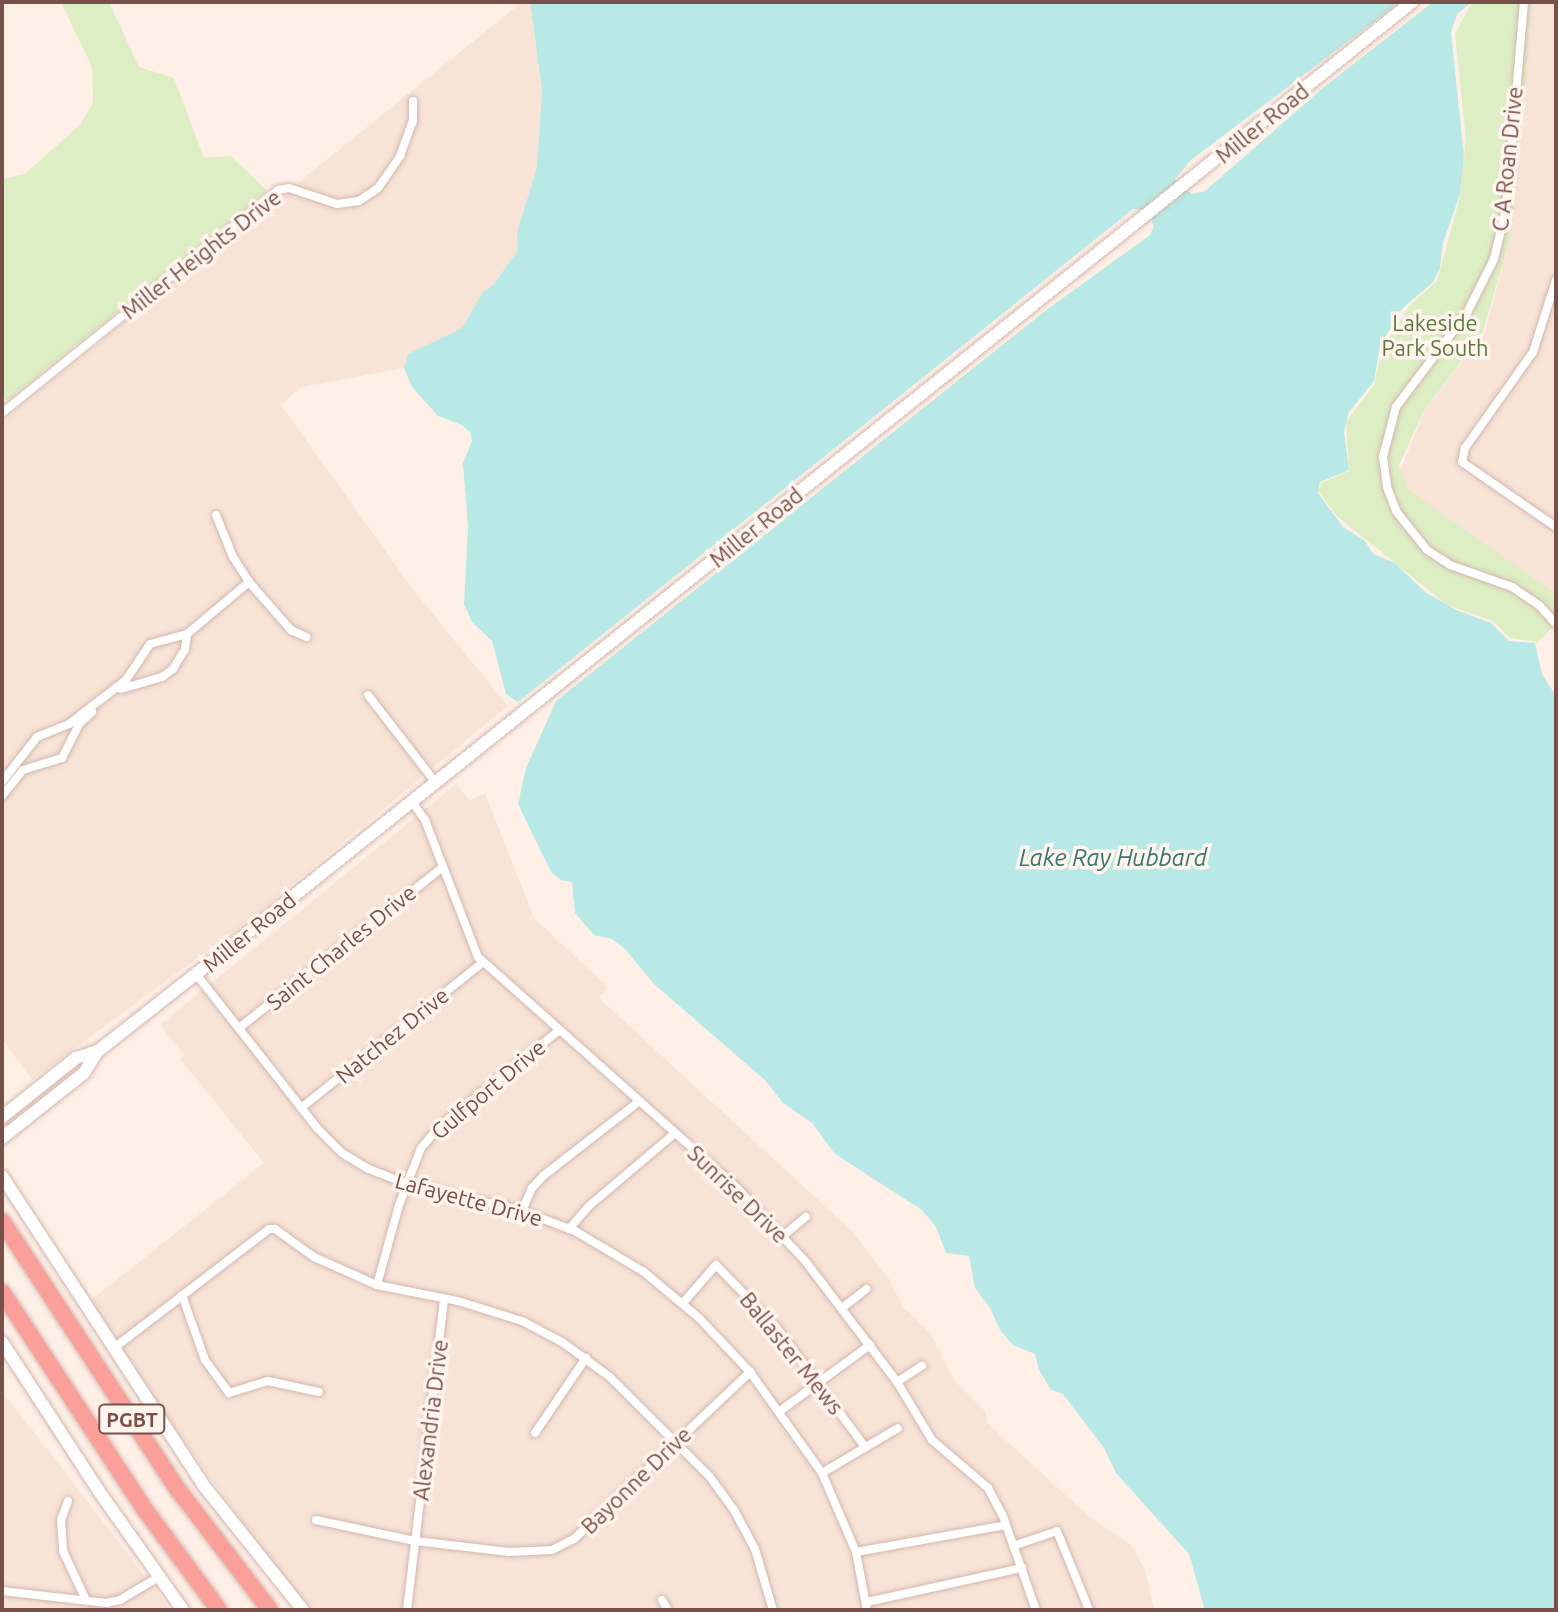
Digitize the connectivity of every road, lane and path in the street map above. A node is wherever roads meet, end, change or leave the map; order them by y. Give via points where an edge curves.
1 (1412, 2) edge
2 (1524, 2) edge
3 (413, 101) dead end
4 (1556, 280) edge
5 (2, 413) edge
6 (216, 515) dead end
7 (1556, 527) edge
8 (249, 582) junction
9 (1556, 624) edge
10 (187, 634) junction
11 (306, 637) dead end
12 (368, 695) dead end
13 (98, 704) junction
14 (2, 782) edge
15 (436, 783) junction
16 (2, 796) edge
17 (412, 802) junction
18 (443, 867) junction
19 (482, 963) junction
20 (196, 974) junction
21 (239, 1028) junction
22 (557, 1032) junction
23 (98, 1051) junction
24 (638, 1102) junction
25 (301, 1108) junction
26 (2, 1117) edge
27 (674, 1134) junction
28 (2, 1138) edge
29 (2, 1176) edge
30 (407, 1184) junction
31 (6, 1187) edge
32 (522, 1211) junction
33 (806, 1217) dead end
34 (2, 1221) edge
35 (569, 1229) junction
36 (783, 1236) junction
37 (377, 1285) junction
38 (866, 1289) dead end
39 (2, 1292) edge
40 (182, 1295) junction
41 (444, 1299) junction
42 (682, 1304) junction
43 (842, 1308) junction
44 (2, 1342) edge
45 (870, 1345) junction
46 (114, 1348) junction
47 (586, 1358) junction
48 (922, 1366) dead end
49 (750, 1372) junction
50 (897, 1382) junction
51 (819, 1383) junction
52 (319, 1392) dead end
53 (780, 1411) junction
54 (898, 1428) dead end
55 (535, 1433) dead end
56 (676, 1442) junction
57 (865, 1447) junction
58 (822, 1473) junction
59 (68, 1501) dead end
60 (316, 1520) dead end
61 (1006, 1525) junction
62 (415, 1541) junction
63 (1013, 1546) junction
64 (856, 1552) junction
65 (1022, 1568) junction
66 (151, 1582) junction
67 (2, 1591) edge
68 (85, 1598) junction
69 (662, 1600) dead end
70 (867, 1606) edge
71 (183, 1610) edge
72 (219, 1610) edge
73 (270, 1610) edge
74 (303, 1610) edge
75 (407, 1610) edge
76 (668, 1610) edge
77 (773, 1610) edge
78 (1036, 1610) edge
79 (1089, 1610) edge

1 - 15 main road, Miller Road
2 - 9 street, C A Roan Drive via 1506,209 1494,259 1467,313 1396,407 1383,457 1396,511 1427,550 1450,565 1520,591
3 - 5 street, Miller Heights Drive via 413,121 400,156 378,188 359,201 337,204 289,188 278,190
4 - 7 street via 1533,352 1465,448 1462,462
6 - 8 street
8 - 10 street
8 - 11 street via 291,630
10 - 13 street via 150,644 126,680
10 - 13 street via 173,669 162,677 127,684
12 - 15 street
13 - 14 street via 37,737
13 - 16 street via 79,724 62,758 23,770
15 - 17 main road, Miller Road
17 - 18 street, Sunrise Drive
17 - 20 main road, Miller Road
18 - 19 street, Sunrise Drive
18 - 21 street, Saint Charles Drive
19 - 22 street, Sunrise Drive
19 - 25 street, Natchez Drive
20 - 21 street, Lafayette Drive
20 - 23 main road, Miller Road
21 - 25 street, Lafayette Drive
22 - 24 street, Sunrise Drive
22 - 30 street, Gulfport Drive via 429,1137
23 - 26 main road, Miller Road via 76,1058
23 - 28 main road, Miller Road via 84,1073
24 - 27 street, Sunrise Drive
24 - 32 street via 543,1176
25 - 30 street, Lafayette Drive via 342,1153
27 - 35 street
27 - 36 street, Sunrise Drive
29 - 31 main road
30 - 32 street, Lafayette Drive
30 - 37 street, Gulfport Drive
31 - 46 main road
32 - 35 street, Lafayette Drive
33 - 36 street
34 - 73 highway, PGBT via 179,1491
35 - 42 street, Lafayette Drive via 628,1261
36 - 43 street, Sunrise Drive
37 - 40 street via 314,1257 269,1229
37 - 41 street
38 - 43 street
39 - 72 highway, PGBT via 143,1507
40 - 46 street
40 - 52 street via 205,1360 229,1393 268,1381
41 - 47 street via 522,1321
41 - 62 street, Alexandria Drive
42 - 49 street, Lafayette Drive
42 - 51 street, Ballaster Mews via 716,1265 776,1327
43 - 45 street, Sunrise Drive
44 - 66 main road
45 - 50 street, Sunrise Drive
45 - 51 street
46 - 74 main road via 204,1486
47 - 55 street
47 - 56 street
48 - 50 street
49 - 53 street, Lafayette Drive
49 - 56 street, Bayonne Drive
50 - 61 street, Sunrise Drive via 932,1440 988,1488
51 - 53 street
51 - 57 street, Ballaster Mews
53 - 58 street, Lafayette Drive
54 - 57 street
56 - 62 street, Bayonne Drive via 563,1546 532,1553
56 - 77 street via 734,1510 755,1549
57 - 58 street
58 - 64 street, Lafayette Drive
59 - 68 street via 61,1520 63,1551
60 - 62 street, Bayonne Drive
61 - 63 street, Sunrise Drive
61 - 64 street
62 - 75 street, Alexandria Drive
63 - 65 street, Sunrise Drive
63 - 79 street via 1057,1531
64 - 70 street, Lafayette Drive
65 - 70 street
65 - 78 street, Sunrise Drive
66 - 68 street via 106,1603
66 - 71 main road
67 - 68 street
69 - 76 street

